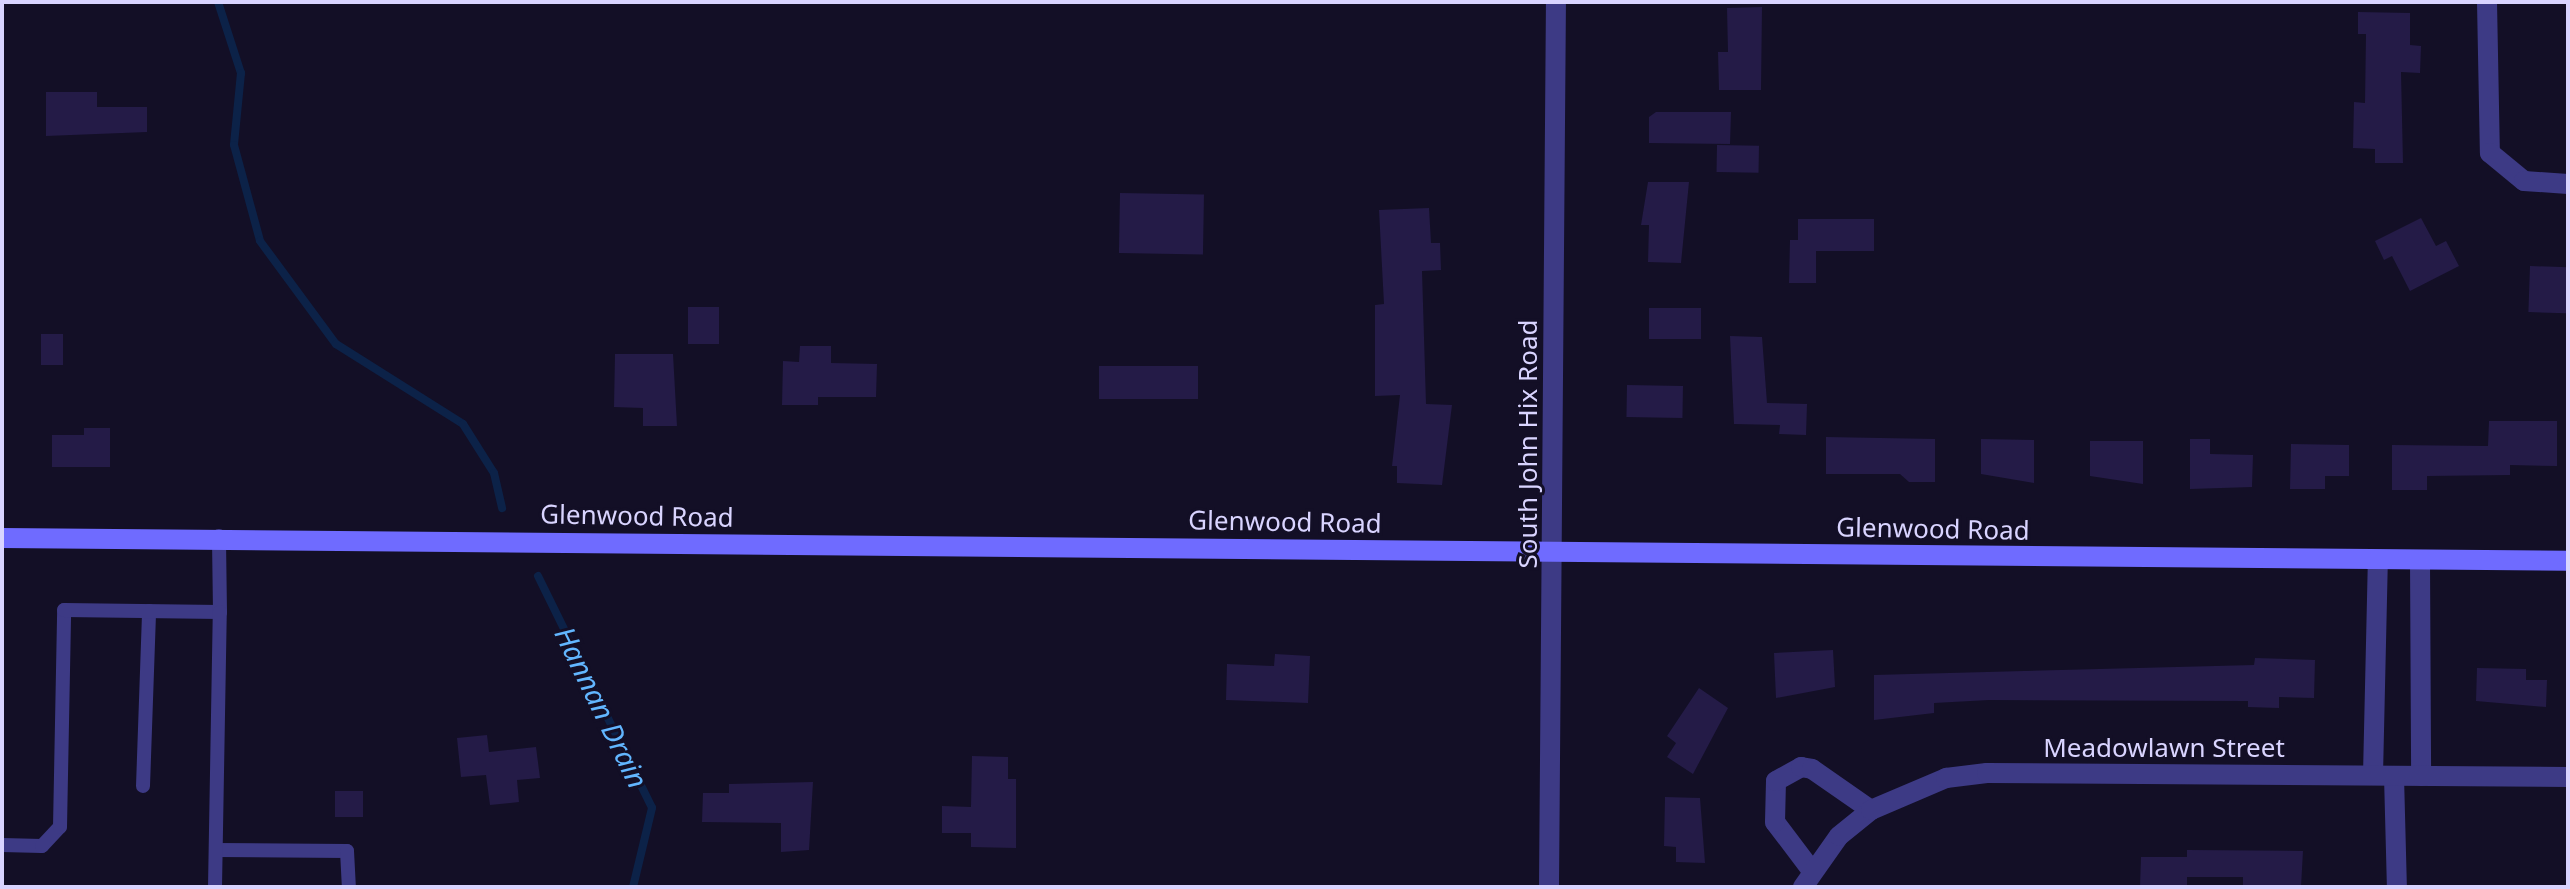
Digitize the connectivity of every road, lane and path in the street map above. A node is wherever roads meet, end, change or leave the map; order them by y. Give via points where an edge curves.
1 (1556, 2) edge
2 (2487, 2) edge
3 (2568, 184) edge
4 (219, 536) junction
5 (2, 538) edge
6 (1555, 551) junction
7 (2378, 560) junction
8 (2420, 560) junction
9 (2568, 561) edge
10 (149, 611) junction
11 (220, 612) junction
12 (2373, 775) junction
13 (2394, 776) junction
14 (2421, 776) junction
15 (2568, 777) edge
16 (143, 786) dead end
17 (1871, 810) junction
18 (2, 845) edge
19 (216, 850) junction
20 (1808, 879) edge
21 (215, 887) edge
22 (349, 887) edge
23 (1549, 887) edge
24 (2397, 887) edge

1 - 6 street, South John Hix Road
2 - 3 street via 2485,135 2497,165 2524,181
4 - 5 street, Glenwood Road
4 - 6 street, Glenwood Road
4 - 11 lane
6 - 7 street, Glenwood Road
6 - 23 street, South John Hix Road
7 - 8 street, Glenwood Road
7 - 12 street
8 - 9 street, Glenwood Road
8 - 14 street
10 - 11 lane
10 - 16 lane
10 - 18 lane via 64,610 60,827 42,846
11 - 19 lane
12 - 13 street, Meadowlawn Street
12 - 17 street, Meadowlawn Street via 1987,773 1946,778
13 - 14 street, Meadowlawn Street
13 - 24 street
14 - 15 street, Meadowlawn Street
17 - 20 street, Meadowlawn Street
17 - 20 street via 1812,769 1801,767 1776,781 1775,822
19 - 21 lane
19 - 22 lane via 347,851

